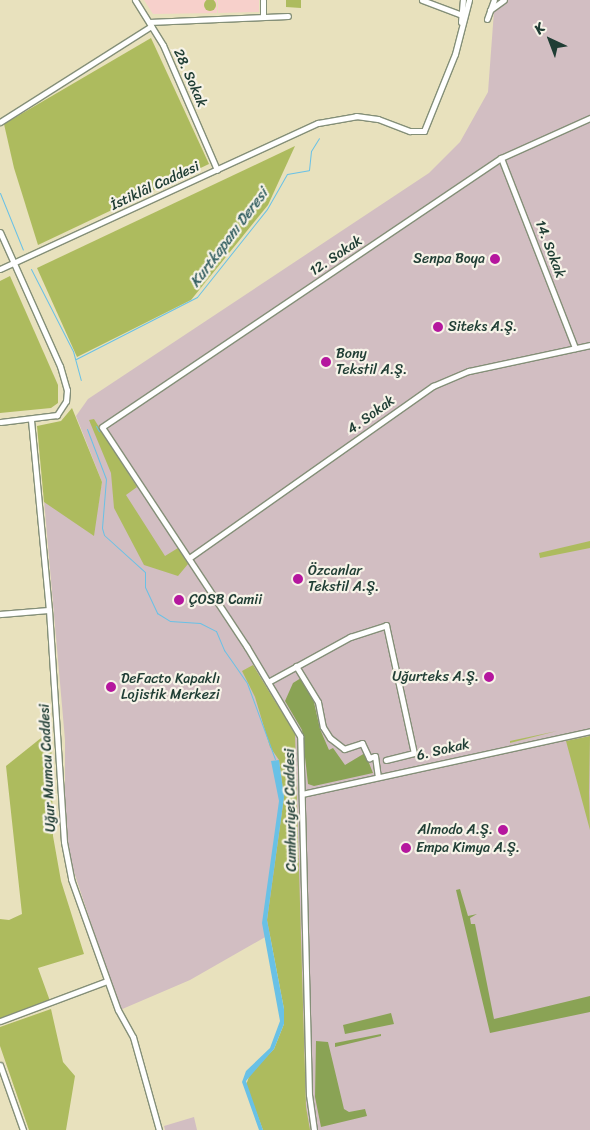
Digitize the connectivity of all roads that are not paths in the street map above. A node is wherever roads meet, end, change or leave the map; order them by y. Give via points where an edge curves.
1 (135, 0) edge
2 (263, 0) edge
3 (422, 0) edge
4 (463, 0) edge
5 (470, 0) edge
6 (494, 0) edge
7 (504, 0) edge
8 (490, 11) junction
9 (462, 15) junction
10 (288, 16) dead end
11 (263, 17) junction
12 (487, 19) dead end
13 (150, 24) junction
14 (459, 43) junction
15 (590, 118) edge
16 (0, 122) edge
17 (501, 158) junction
18 (217, 170) junction
19 (0, 232) edge
20 (12, 263) junction
21 (0, 269) edge
22 (590, 345) edge
23 (576, 348) junction
24 (31, 420) junction
25 (0, 422) edge
26 (102, 427) joint
27 (189, 558) junction
28 (49, 610) junction
29 (0, 614) edge
30 (296, 666) junction
31 (268, 682) junction
32 (590, 730) edge
33 (386, 760) dead end
34 (378, 777) junction
35 (302, 794) junction
36 (107, 981) junction
37 (0, 1021) edge
38 (0, 1065) edge
39 (23, 1130) edge
40 (160, 1130) edge
41 (314, 1130) edge

1 - 13 street, 28. Sokak
2 - 11 street
3 - 9 street
4 - 9 street
5 - 14 street
6 - 8 street
7 - 8 street
8 - 12 street
9 - 14 street
10 - 11 street
11 - 13 street
13 - 16 street
13 - 18 street, 28. Sokak via 163,45
14 - 18 street, İstiklâl Caddesi via 424,131 410,131 378,119 356,116 318,123
15 - 17 street, 12. Sokak
17 - 23 street, 14. Sokak
17 - 26 street, 12. Sokak
18 - 20 street, İstiklâl Caddesi
19 - 20 street
20 - 21 street, İstiklâl Caddesi
20 - 24 street via 60,366 67,390 66,401 57,416
22 - 23 street, 4. Sokak
23 - 27 street, 4. Sokak via 469,371 433,386
24 - 25 street
24 - 28 street, Uğur Mumcu Caddesi
26 - 27 street, Cumhuriyet Caddesi
27 - 31 street, Cumhuriyet Caddesi
28 - 29 street
28 - 36 street, Uğur Mumcu Caddesi via 64,842 71,879
30 - 31 street
30 - 33 street via 350,637 386,625 414,753
30 - 34 street via 318,702 323,726 330,738 344,748 362,743 369,758 375,756
31 - 35 street, Cumhuriyet Caddesi via 300,736
32 - 34 street, 6. Sokak
34 - 35 street, 6. Sokak
35 - 41 street, Cumhuriyet Caddesi via 310,1101
36 - 37 street
36 - 40 street, Uğur Mumcu Caddesi via 133,1037
38 - 39 street

